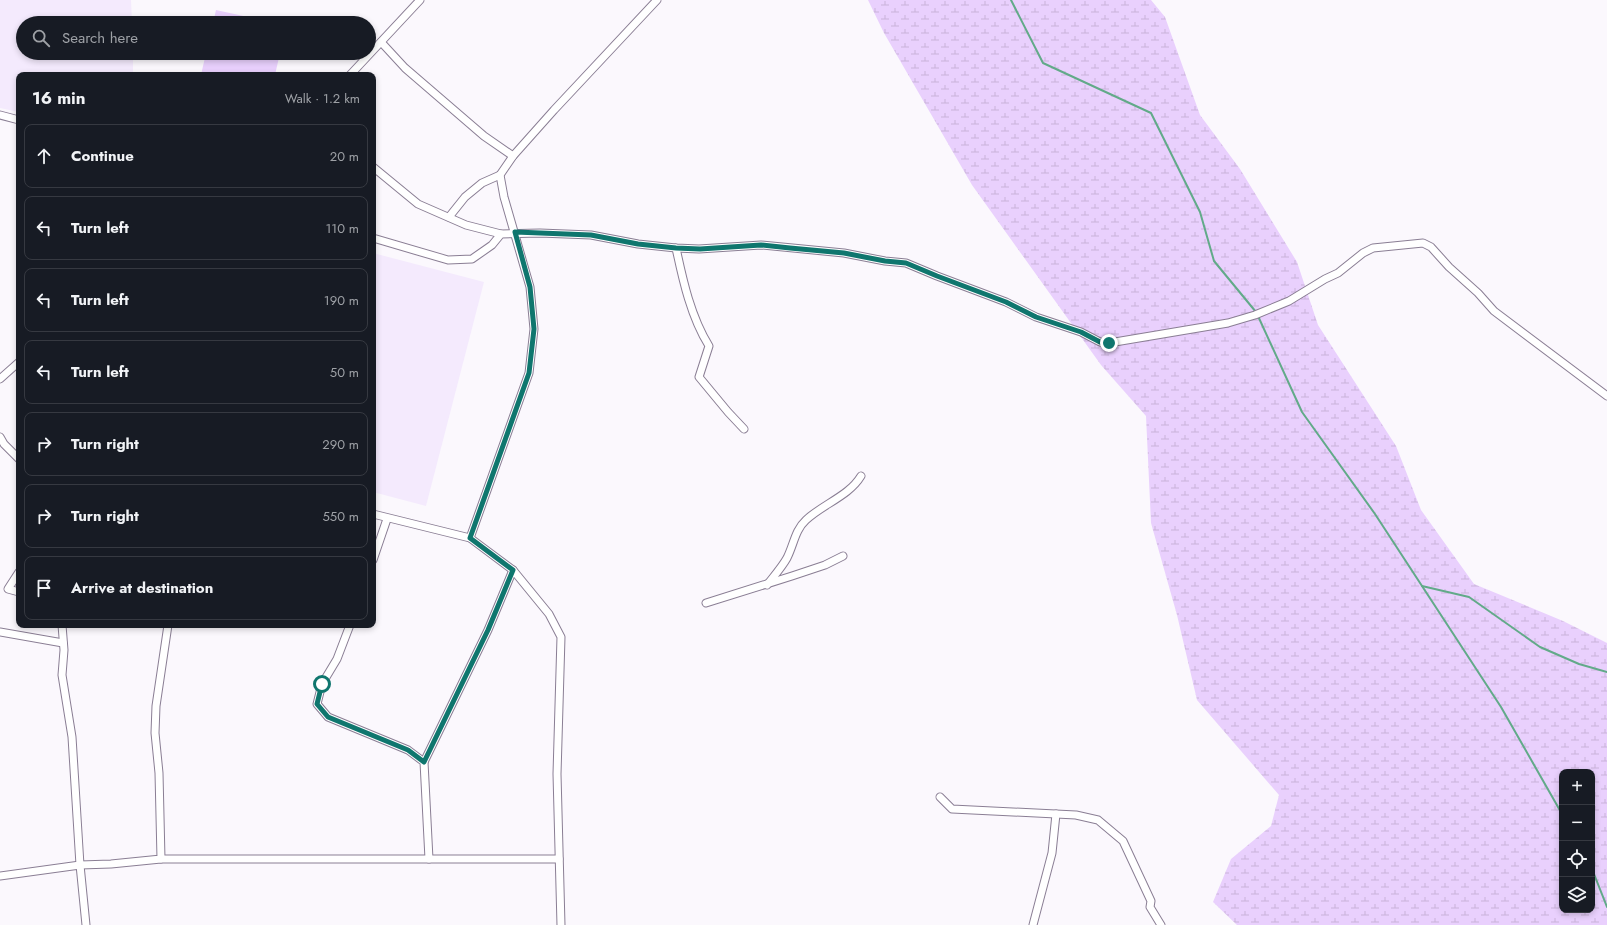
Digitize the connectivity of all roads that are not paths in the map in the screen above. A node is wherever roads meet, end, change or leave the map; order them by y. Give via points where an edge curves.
1 (420, 0) edge
2 (657, 0) edge
3 (381, 42) junction
4 (376, 48) edge
5 (365, 60) edge
6 (353, 72) edge
7 (0, 115) edge
8 (16, 119) edge
9 (513, 156) junction
10 (376, 169) edge
11 (500, 175) junction
12 (449, 217) junction
13 (515, 232) junction
14 (501, 234) junction
15 (376, 239) edge
16 (676, 248) junction
17 (16, 365) edge
18 (0, 379) edge
19 (1607, 396) edge
20 (744, 429) dead end
21 (0, 437) edge
22 (16, 455) edge
23 (861, 476) dead end
24 (376, 515) edge
25 (386, 518) junction
26 (470, 538) junction
27 (376, 550) edge
28 (843, 556) dead end
29 (513, 570) junction
30 (16, 577) edge
31 (767, 585) junction
32 (0, 588) edge
33 (8, 589) junction
34 (16, 591) edge
35 (706, 603) dead end
36 (62, 628) edge
37 (168, 628) edge
38 (349, 628) edge
39 (0, 632) edge
40 (63, 643) junction
41 (424, 762) junction
42 (940, 797) dead end
43 (1056, 814) junction
44 (161, 859) junction
45 (428, 859) junction
46 (559, 859) junction
47 (80, 864) junction
48 (0, 876) edge
49 (86, 925) edge
50 (561, 925) edge
51 (1033, 925) edge
52 (1161, 925) edge

1 - 3 street
2 - 9 street
3 - 4 street
3 - 9 street via 405,68 484,136
5 - 6 street
7 - 8 street
9 - 11 street
10 - 12 street via 418,204
11 - 12 street via 482,183 465,197
11 - 13 street
12 - 14 street via 466,225
13 - 14 street
13 - 16 street via 591,235
13 - 26 street via 530,287 534,329 529,373
14 - 15 street via 472,259 448,260
16 - 19 street via 761,245 844,253 906,263 1006,302 1036,317 1081,332 1100,342 1109,343 1228,323 1255,315 1289,301 1324,279 1338,274 1363,252 1373,248 1423,243 1431,247 1494,311
16 - 20 street via 691,305 709,346 699,377
17 - 18 street
21 - 22 street
23 - 31 street via 845,493 805,521 795,535 787,558
24 - 25 street
25 - 26 street
25 - 27 street
26 - 29 street
28 - 31 street
29 - 41 street via 488,630
29 - 46 street via 549,614 561,638 557,774
30 - 33 street
31 - 35 street
32 - 33 street
33 - 34 street
36 - 40 street
37 - 44 street via 156,706 155,733 159,773
38 - 41 street via 337,659 322,684 317,704 328,717 408,750
39 - 40 street
40 - 47 street via 62,675 72,737
41 - 45 street
42 - 43 street via 952,809
43 - 51 street via 1052,853
43 - 52 street via 1098,820 1123,842 1149,894 1150,907
44 - 45 street
44 - 47 street
45 - 46 street
46 - 50 street
47 - 48 street
47 - 49 street

